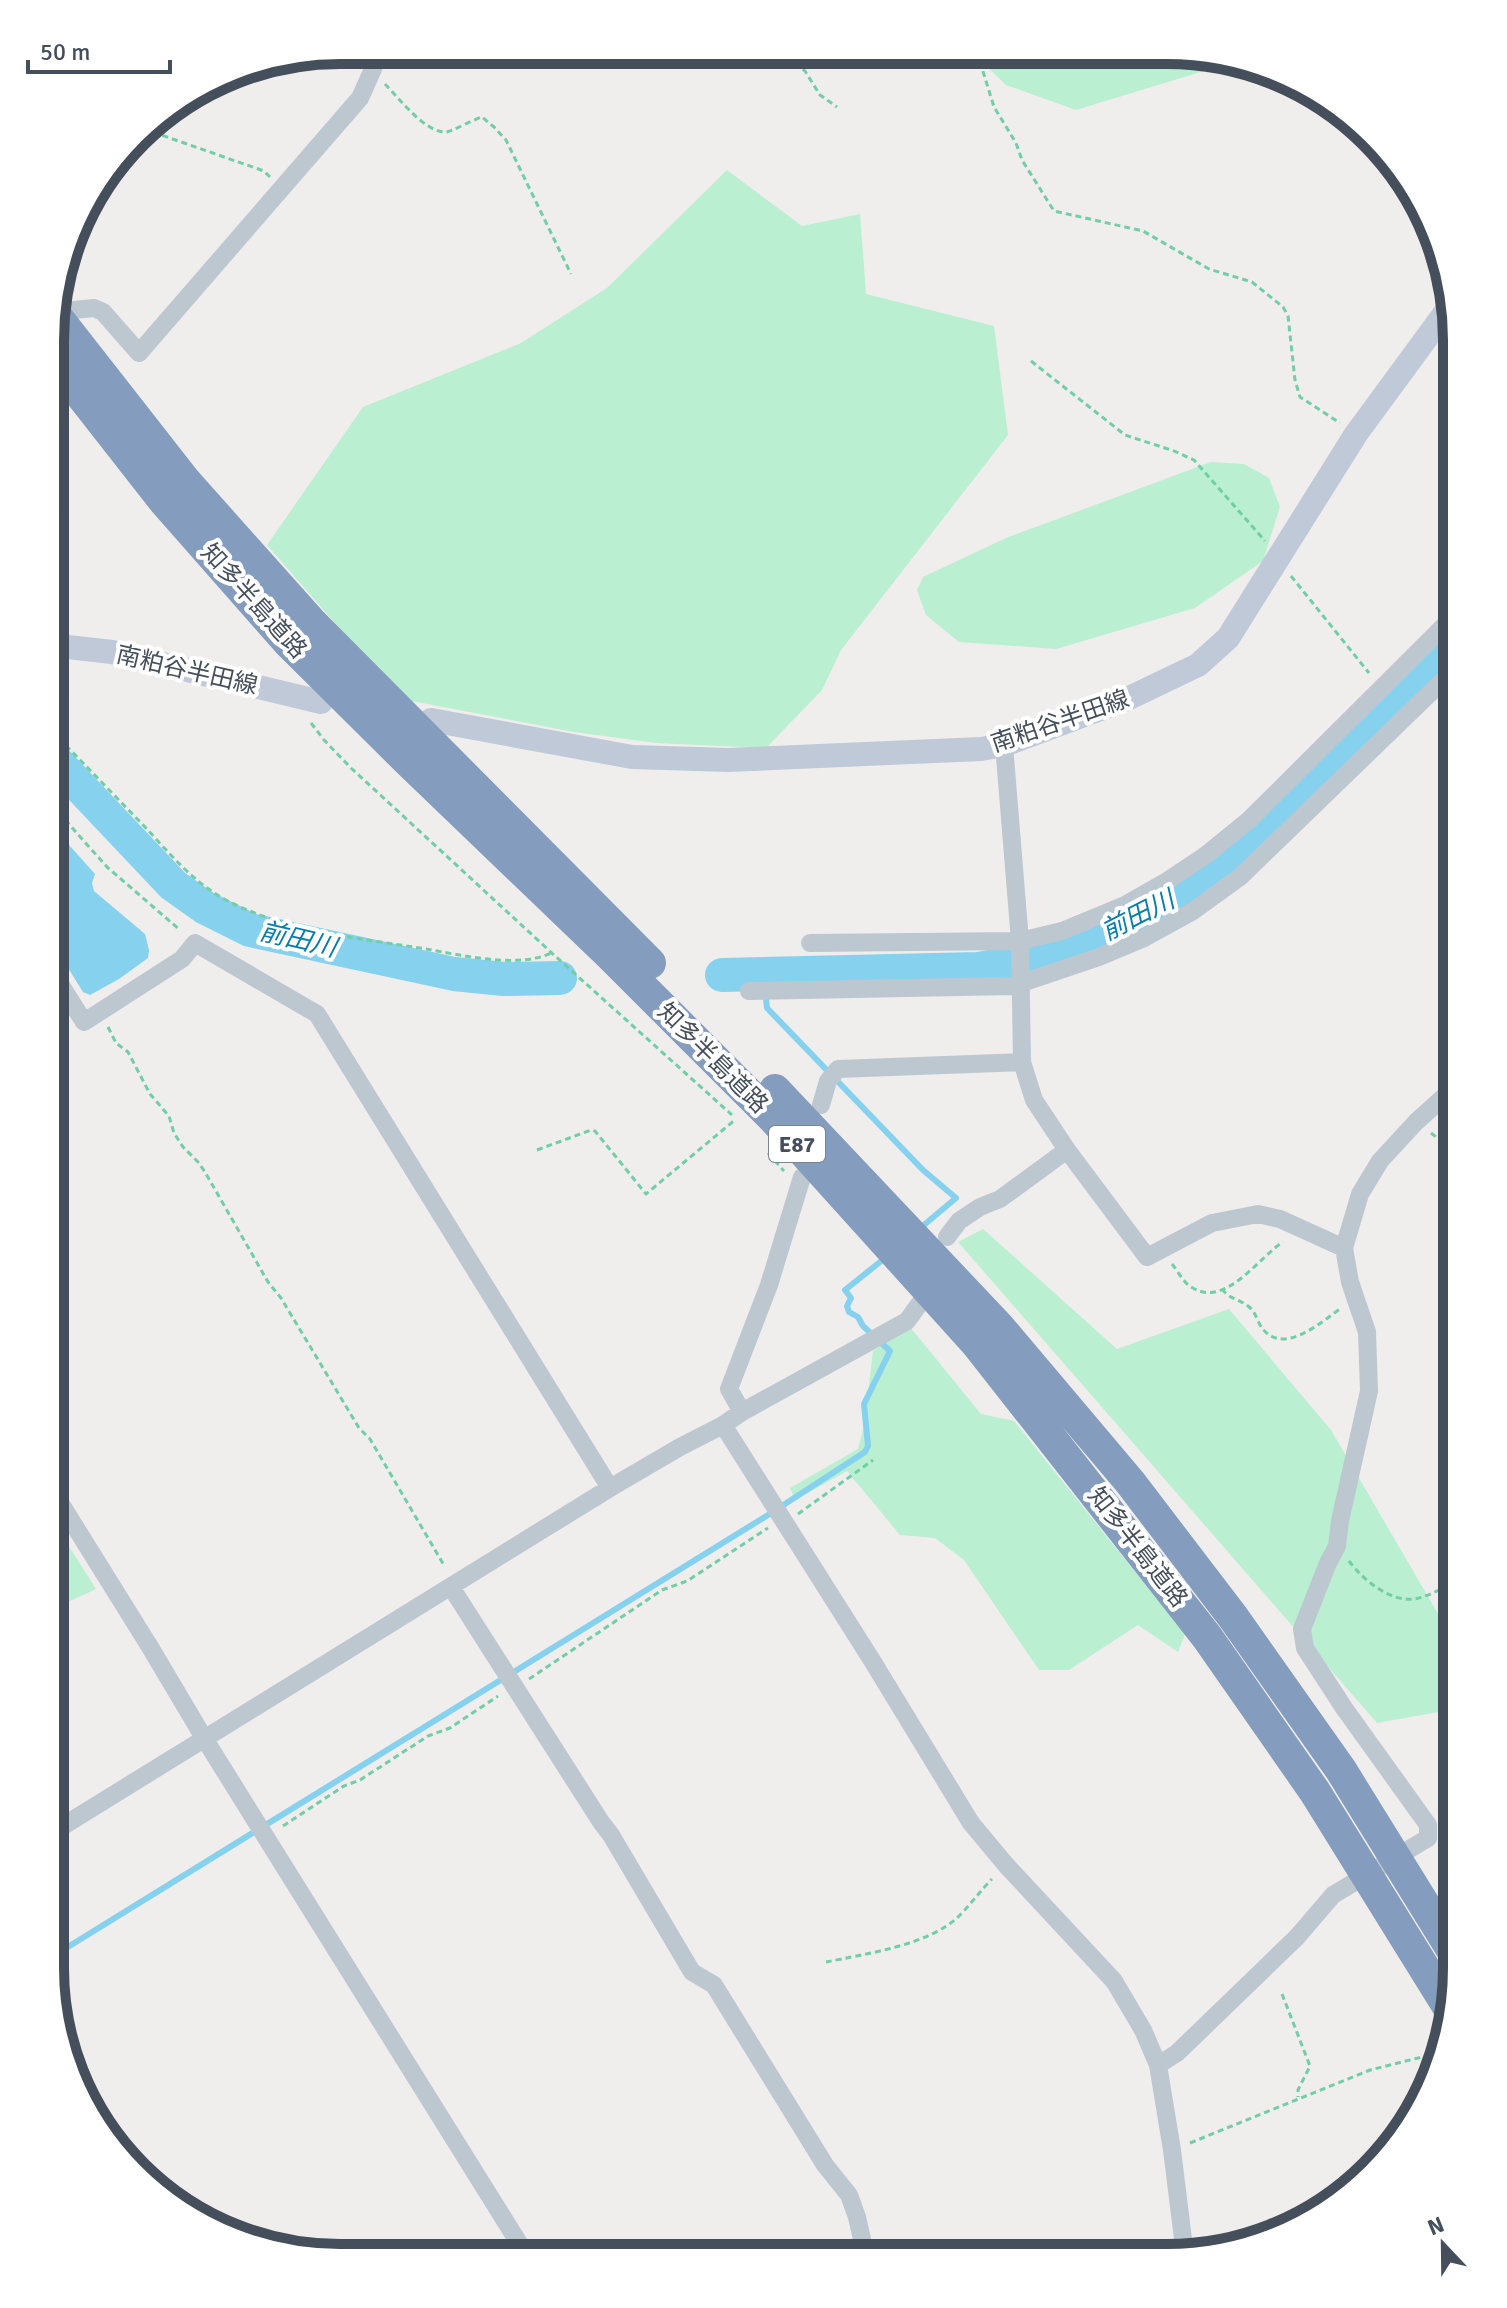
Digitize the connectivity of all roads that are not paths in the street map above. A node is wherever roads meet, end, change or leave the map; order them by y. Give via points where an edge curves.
1 (374, 64) edge
2 (66, 311) edge
3 (65, 314) edge
4 (1442, 318) edge
5 (64, 373) edge
6 (1443, 627) edge
7 (64, 647) edge
8 (1443, 681) edge
9 (311, 699) road end
10 (431, 720) dead end
11 (1004, 745) junction
12 (1020, 941) junction
13 (810, 943) dead end
14 (1022, 982) junction
15 (64, 990) edge
16 (749, 991) dead end
17 (1022, 1062) junction
18 (1443, 1098) edge
19 (821, 1105) dead end
20 (1067, 1150) junction
21 (800, 1182) road end
22 (947, 1237) dead end
23 (1344, 1248) junction
24 (920, 1303) dead end
25 (742, 1412) junction
26 (723, 1425) junction
27 (610, 1488) junction
28 (64, 1509) edge
29 (453, 1585) junction
30 (204, 1738) junction
31 (64, 1825) edge
32 (1442, 1933) edge
33 (1441, 1995) edge
34 (1158, 2065) junction
35 (1184, 2243) edge
36 (520, 2244) edge
37 (863, 2244) edge

1 - 2 street via 360,98 139,353 103,312
3 - 32 highway, 知多半島道路 / E87 via 186,482 311,622 809,1123 999,1327 1130,1482 1233,1617 1341,1770
4 - 11 main road, 南粕谷半田線 via 1356,434 1228,638 1198,665 1127,699
5 - 33 highway, 知多半島道路 / E87 via 164,501 289,643 774,1119 977,1344 1207,1637 1315,1792
6 - 12 street via 1249,820 1206,855 1125,905 1062,931
7 - 9 main road, 南粕谷半田線 via 112,652
8 - 14 street via 1240,877 1193,911 1099,957
10 - 11 main road, 南粕谷半田線 via 632,757 728,760
11 - 12 street
12 - 13 street
12 - 14 street
14 - 16 street
14 - 17 street
15 - 27 street via 84,1022 182,959 195,943 317,1014
17 - 19 street via 838,1069
17 - 20 street via 1034,1100
18 - 23 street via 1368,1179
20 - 22 street via 1000,1199 959,1221
20 - 23 street via 1147,1257 1212,1223 1258,1214
21 - 25 street via 769,1285 729,1389
23 - 34 street via 1367,1332 1369,1391 1337,1546 1302,1629 1305,1648 1428,1825 1428,1838 1333,1895 1297,1937 1177,2053
24 - 25 street via 907,1321
25 - 26 street
26 - 27 street
26 - 34 street via 971,1823 1114,1981
27 - 29 street
28 - 30 street
29 - 30 street
29 - 37 street via 692,1972 714,1985 849,2195
30 - 31 street
30 - 36 street
34 - 35 street

